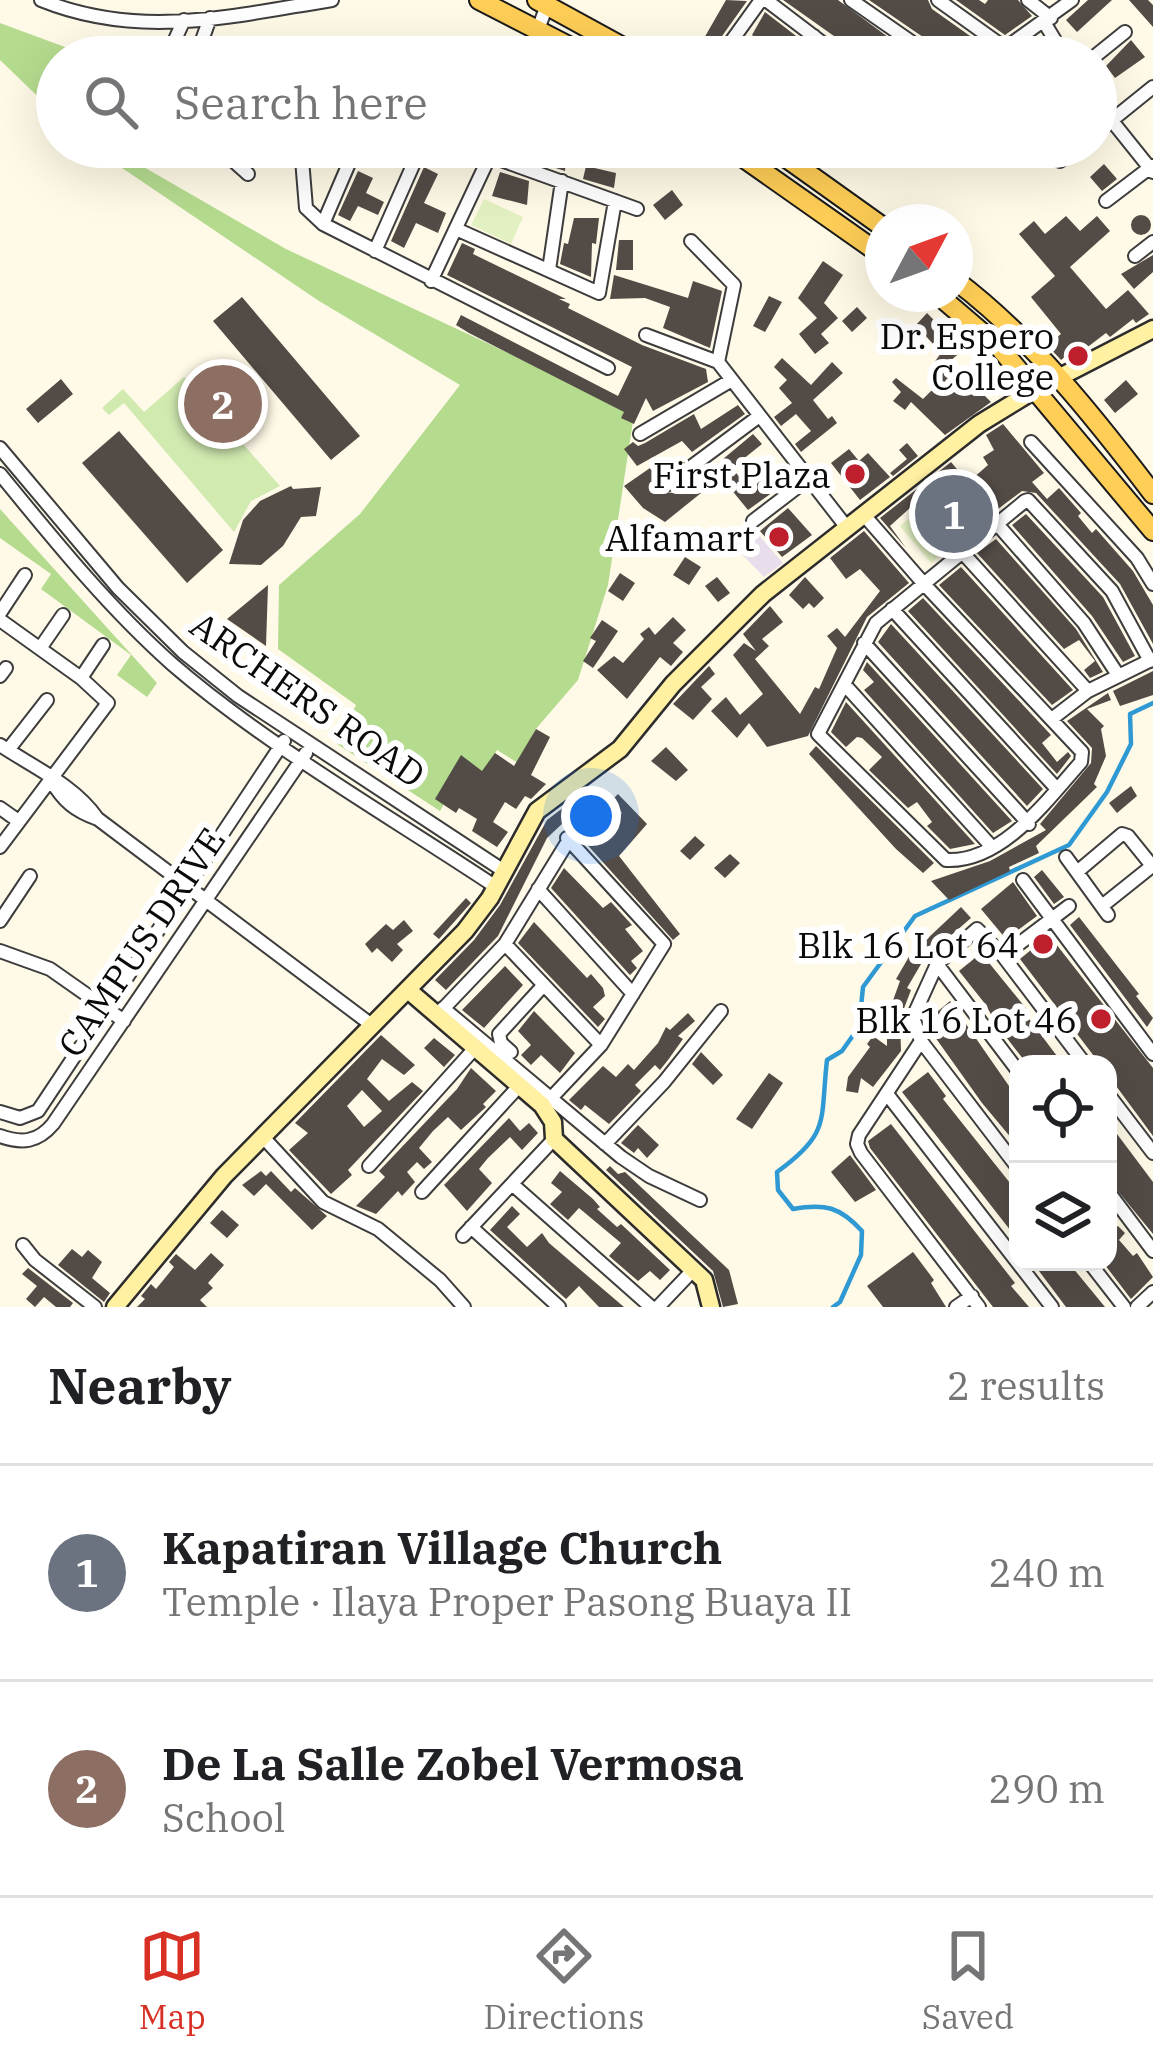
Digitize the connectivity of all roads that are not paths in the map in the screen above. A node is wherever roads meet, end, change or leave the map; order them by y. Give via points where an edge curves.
1 (41, 0) edge
2 (332, 0) edge
3 (479, 0) edge
4 (763, 0) edge
5 (851, 0) edge
6 (938, 0) edge
7 (1028, 0) edge
8 (1072, 0) edge
9 (542, 2) edge
10 (210, 18) junction
11 (184, 20) junction
12 (1048, 20) junction
13 (539, 28) junction
14 (1125, 32) dead end
15 (177, 36) edge
16 (204, 36) edge
17 (536, 36) edge
18 (553, 36) edge
19 (603, 36) edge
20 (736, 36) edge
21 (814, 36) edge
22 (903, 36) edge
23 (979, 36) edge
24 (1024, 36) edge
25 (1055, 36) edge
26 (1117, 38) edge
27 (1153, 88) edge
28 (1117, 116) edge
29 (1117, 128) edge
30 (241, 168) edge
31 (303, 168) edge
32 (347, 168) edge
33 (412, 168) edge
34 (485, 168) edge
35 (532, 168) edge
36 (758, 168) edge
37 (800, 168) edge
38 (1152, 168) edge
39 (248, 174) dead end
40 (562, 181) junction
41 (615, 201) junction
42 (1106, 202) dead end
43 (637, 208) dead end
44 (865, 214) edge
45 (322, 224) junction
46 (455, 229) junction
47 (691, 241) dead end
48 (1153, 242) edge
49 (865, 243) edge
50 (375, 251) junction
51 (1135, 256) dead end
52 (549, 270) junction
53 (431, 281) junction
54 (973, 295) edge
55 (958, 312) edge
56 (1153, 329) edge
57 (646, 335) dead end
58 (718, 362) junction
59 (608, 368) dead end
60 (1058, 378) junction
61 (730, 381) junction
62 (1036, 389) junction
63 (758, 417) junction
64 (640, 434) dead end
65 (1031, 442) dead end
66 (0, 448) edge
67 (0, 474) edge
68 (808, 479) junction
69 (668, 484) dead end
70 (962, 484) dead end
71 (1153, 494) edge
72 (865, 515) junction
73 (753, 521) dead end
74 (998, 526) junction
75 (848, 529) junction
76 (1153, 531) edge
77 (962, 552) junction
78 (25, 575) dead end
79 (924, 584) junction
80 (1153, 584) edge
81 (892, 609) junction
82 (63, 615) dead end
83 (0, 616) edge
84 (864, 643) junction
85 (103, 646) dead end
86 (40, 647) junction
87 (1151, 660) edge
88 (1118, 675) junction
89 (81, 678) junction
90 (845, 685) junction
91 (1088, 692) junction
92 (47, 700) dead end
93 (1054, 718) junction
94 (291, 730) junction
95 (282, 744) junction
96 (313, 744) junction
97 (4, 747) edge
98 (303, 758) junction
99 (52, 780) junction
100 (1057, 789) junction
101 (0, 808) edge
102 (17, 820) junction
103 (581, 820) dead end
104 (1028, 824) junction
105 (567, 838) junction
106 (991, 846) junction
107 (0, 848) edge
108 (1066, 857) dead end
109 (1152, 867) edge
110 (1077, 872) junction
111 (30, 876) dead end
112 (500, 879) junction
113 (1023, 880) dead end
114 (189, 886) junction
115 (538, 889) junction
116 (206, 899) junction
117 (1069, 906) dead end
118 (1052, 920) junction
119 (0, 921) edge
120 (505, 944) junction
121 (0, 951) edge
122 (1003, 956) junction
123 (937, 964) junction
124 (542, 987) junction
125 (408, 990) junction
126 (633, 994) junction
127 (107, 1009) junction
128 (721, 1011) dead end
129 (440, 1012) junction
130 (124, 1021) junction
131 (373, 1026) junction
132 (921, 1041) junction
133 (601, 1045) junction
134 (475, 1048) junction
135 (1153, 1054) edge
136 (1078, 1055) edge
137 (1009, 1060) edge
138 (519, 1086) junction
139 (555, 1093) junction
140 (887, 1094) junction
141 (1117, 1106) edge
142 (0, 1112) edge
143 (0, 1136) edge
144 (263, 1137) junction
145 (554, 1139) junction
146 (605, 1144) junction
147 (1153, 1153) edge
148 (1014, 1163) edge
149 (369, 1166) dead end
150 (512, 1184) junction
151 (422, 1192) dead end
152 (700, 1200) dead end
153 (1117, 1203) edge
154 (23, 1245) dead end
155 (1153, 1251) edge
156 (694, 1269) junction
157 (1096, 1271) edge
158 (1153, 1292) edge
159 (976, 1302) edge
160 (121, 1305) edge
161 (95, 1307) edge
162 (464, 1307) edge
163 (559, 1307) edge
164 (654, 1307) edge
165 (711, 1307) edge
166 (956, 1307) edge
167 (1052, 1307) edge
168 (1124, 1307) edge
169 (1137, 1307) edge

1 - 11 street via 144,25
2 - 10 street
3 - 13 main road
4 - 20 street
4 - 21 street
5 - 22 street
6 - 23 street
7 - 12 street
8 - 12 street
9 - 13 street
9 - 19 main road
10 - 11 street
10 - 16 street
11 - 15 street
12 - 24 street
12 - 25 street
13 - 17 street
13 - 18 main road
14 - 26 street
27 - 28 street
29 - 38 street
30 - 39 street
31 - 45 street via 307,209
32 - 45 street
33 - 50 street
34 - 46 street
35 - 40 street
36 - 49 main road
37 - 44 main road
38 - 42 street
40 - 41 street
40 - 52 street
41 - 43 street
41 - 52 street via 599,293
45 - 50 street
46 - 52 street
46 - 53 street
47 - 58 street via 734,285
48 - 51 street
50 - 53 street
53 - 59 street
54 - 60 main road
55 - 62 main road
56 - 60 street
57 - 58 street
58 - 61 street
60 - 71 main road
61 - 63 street
61 - 64 street
62 - 72 street
62 - 76 main road
63 - 68 street
63 - 69 street
65 - 80 street
66 - 94 street, ARCHERS ROAD via 183,652
67 - 95 street, ARCHERS ROAD via 171,663
68 - 73 street
68 - 75 street
70 - 74 street
72 - 75 street
72 - 79 street
74 - 77 street
74 - 87 street via 1030,501 1112,591
74 - 88 street via 1084,622
75 - 112 street via 718,637 620,749 537,811
77 - 79 street
77 - 91 street
78 - 83 street
79 - 81 street
79 - 93 street
81 - 84 street
81 - 100 street
82 - 86 street
83 - 86 street
84 - 90 street
84 - 104 street
85 - 89 street
86 - 89 street
87 - 88 street
88 - 91 street
89 - 99 street via 106,705
90 - 106 street
90 - 106 street via 820,736 941,857 952,861
91 - 93 street
92 - 97 street
93 - 100 street via 1079,747 1081,762
94 - 95 street, CAMPUS DRIVE
94 - 96 street, ARCHERS ROAD
95 - 98 street, ARCHERS ROAD
95 - 114 street, CAMPUS DRIVE
96 - 98 street, CAMPUS DRIVE
96 - 112 street, ARCHERS ROAD
97 - 99 street
98 - 112 street, ARCHERS ROAD
98 - 116 street, CAMPUS DRIVE
99 - 102 street
99 - 114 street
100 - 104 street
101 - 102 street
102 - 107 street
103 - 105 street
104 - 106 street
105 - 115 street
105 - 126 street via 661,938
108 - 110 street
109 - 110 street via 1122,835
109 - 110 street via 1105,911
111 - 119 street
112 - 125 street via 465,931
113 - 118 street
114 - 116 street
114 - 127 street, CAMPUS DRIVE
115 - 120 street
115 - 126 street
116 - 130 street, CAMPUS DRIVE
116 - 131 street
117 - 118 street
118 - 122 street
118 - 135 street
120 - 124 street
120 - 129 street
121 - 127 street via 50,969
122 - 123 street via 977,929
122 - 136 street
123 - 132 street via 914,1017
123 - 137 street
124 - 133 street
124 - 139 street via 499,1034
125 - 129 street
125 - 131 street
126 - 133 street
127 - 130 street
127 - 142 street, CAMPUS DRIVE via 38,1111 20,1118
128 - 146 street
129 - 134 street
129 - 139 street
130 - 143 street, CAMPUS DRIVE via 41,1137
131 - 144 street
132 - 140 street
132 - 148 street
133 - 139 street
134 - 138 street
134 - 149 street
138 - 145 street via 542,1105
138 - 151 street
139 - 146 street
140 - 159 street via 856,1144
140 - 167 street
141 - 147 street
144 - 160 street
144 - 162 street via 323,1202 377,1229
145 - 150 street
145 - 156 street
146 - 152 street
150 - 163 street via 467,1232
150 - 164 street
153 - 155 street
154 - 161 street
156 - 164 street
156 - 165 street
157 - 168 street
158 - 169 street
159 - 166 street

